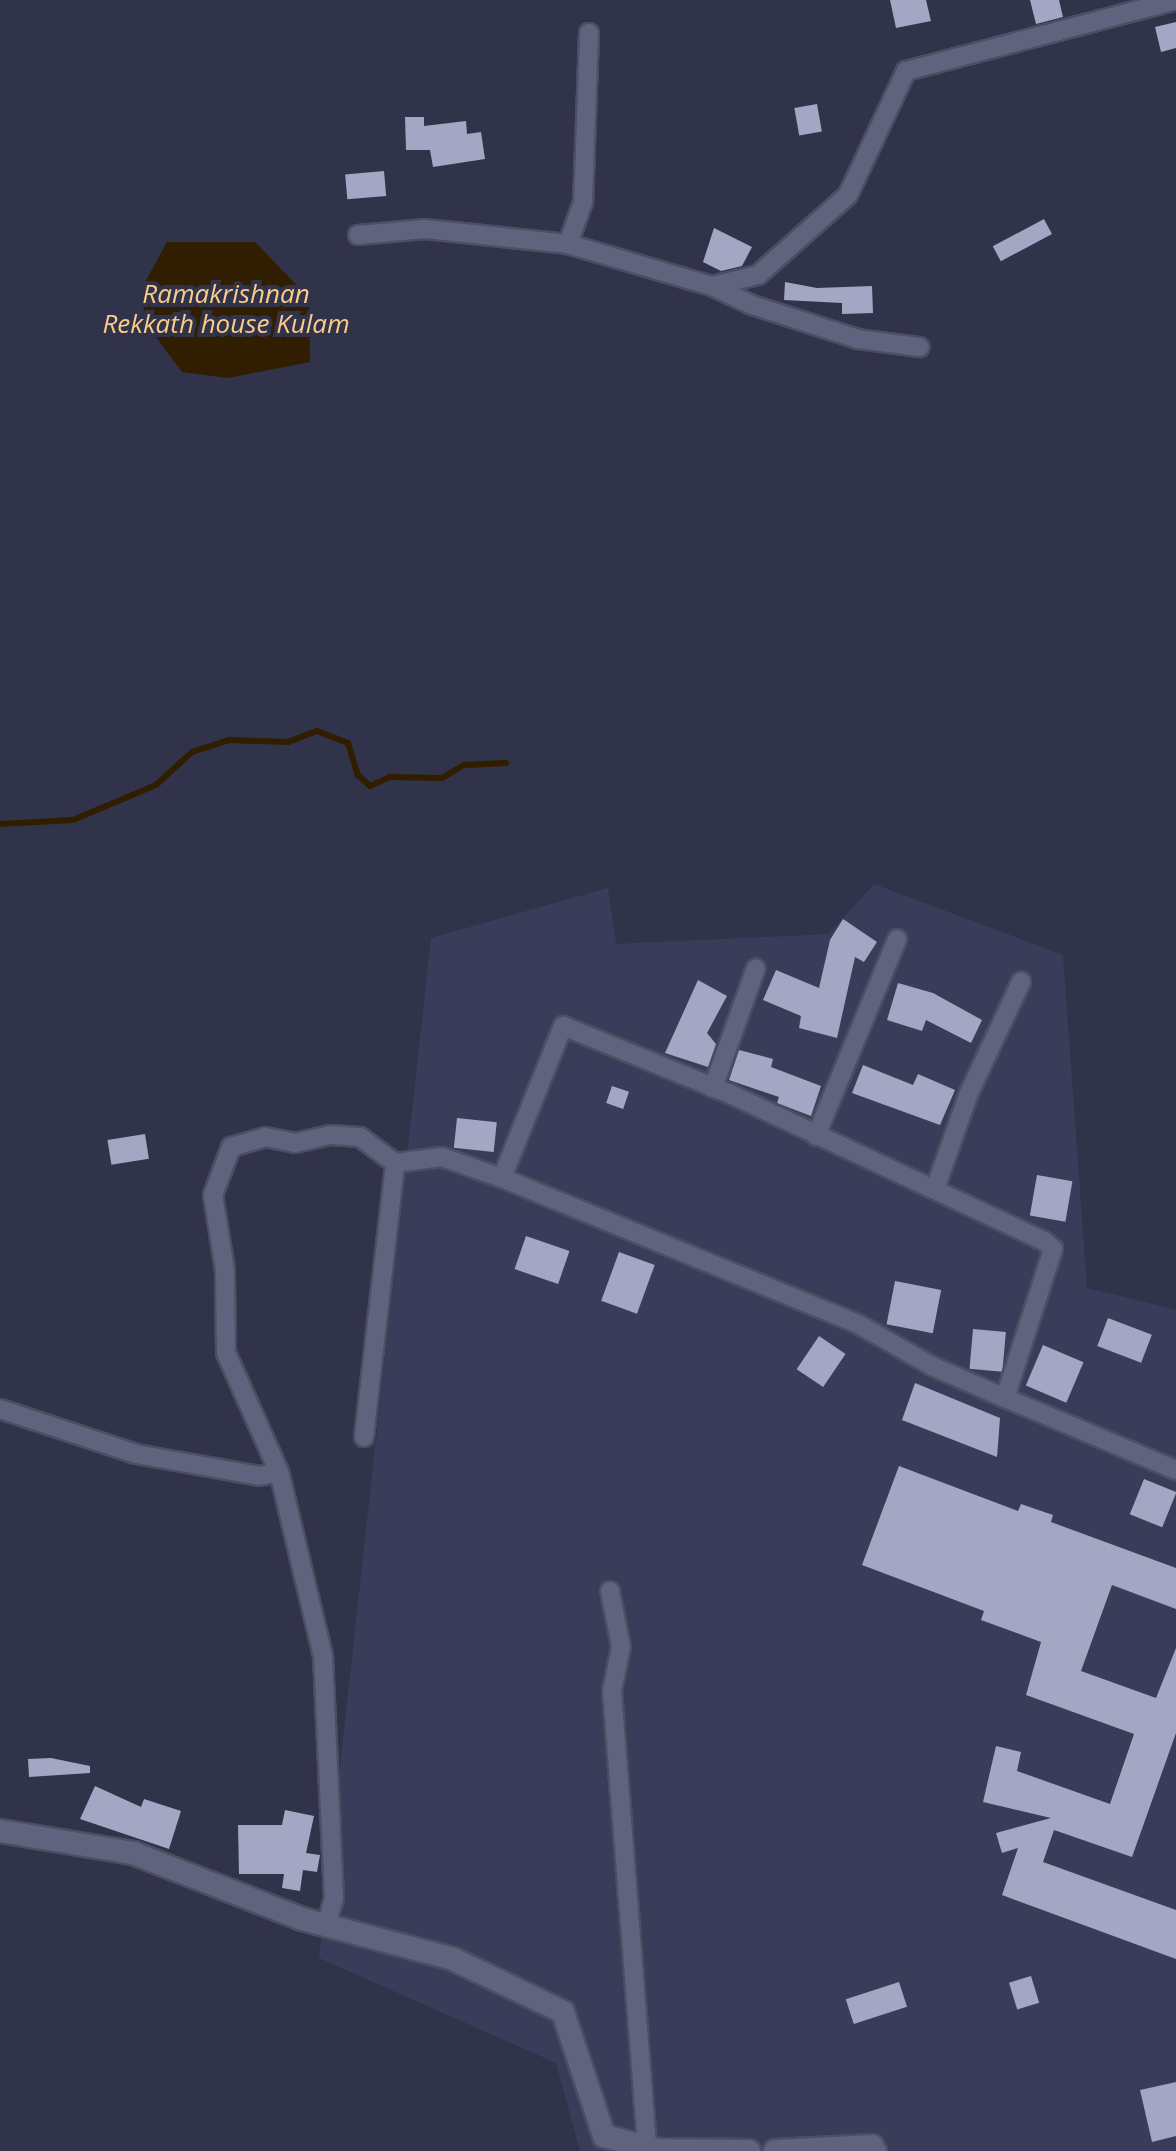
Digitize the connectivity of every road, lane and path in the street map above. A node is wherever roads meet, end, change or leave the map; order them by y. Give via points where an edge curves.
1 (1176, 0) edge
2 (589, 33) dead end
3 (358, 235) dead end
4 (568, 244) junction
5 (758, 275) junction
6 (712, 286) junction
7 (752, 305) junction
8 (919, 347) dead end
9 (897, 939) dead end
10 (756, 968) dead end
11 (1021, 982) dead end
12 (713, 1088) junction
13 (816, 1136) junction
14 (395, 1163) junction
15 (502, 1178) junction
16 (935, 1189) junction
17 (1005, 1398) junction
18 (0, 1409) edge
19 (364, 1437) dead end
20 (1176, 1470) edge
21 (279, 1472) junction
22 (610, 1591) dead end
23 (0, 1831) edge
24 (326, 1926) junction
25 (647, 2147) junction
26 (749, 2151) edge
27 (775, 2151) edge
28 (875, 2151) edge

1 - 5 street via 906,71 848,195
2 - 4 street via 583,202
3 - 4 street via 425,229
4 - 6 street
5 - 6 street
5 - 7 street
6 - 7 street
7 - 8 street via 858,339
9 - 13 street
10 - 12 street
11 - 16 street via 969,1093
12 - 13 street
12 - 15 street via 563,1026
13 - 16 street
14 - 15 street via 442,1157
14 - 19 street
14 - 21 street via 360,1137 330,1135 295,1143 265,1137 231,1147 213,1195 225,1270 226,1353
15 - 17 street via 858,1324
16 - 17 street via 1053,1249
17 - 20 street
18 - 21 street via 136,1454 259,1476
21 - 24 street via 323,1656 334,1898
22 - 25 street via 621,1647 612,1691
23 - 24 street via 133,1853
24 - 25 street via 453,1959 563,2012 604,2136
25 - 26 street
27 - 28 street via 872,2146

